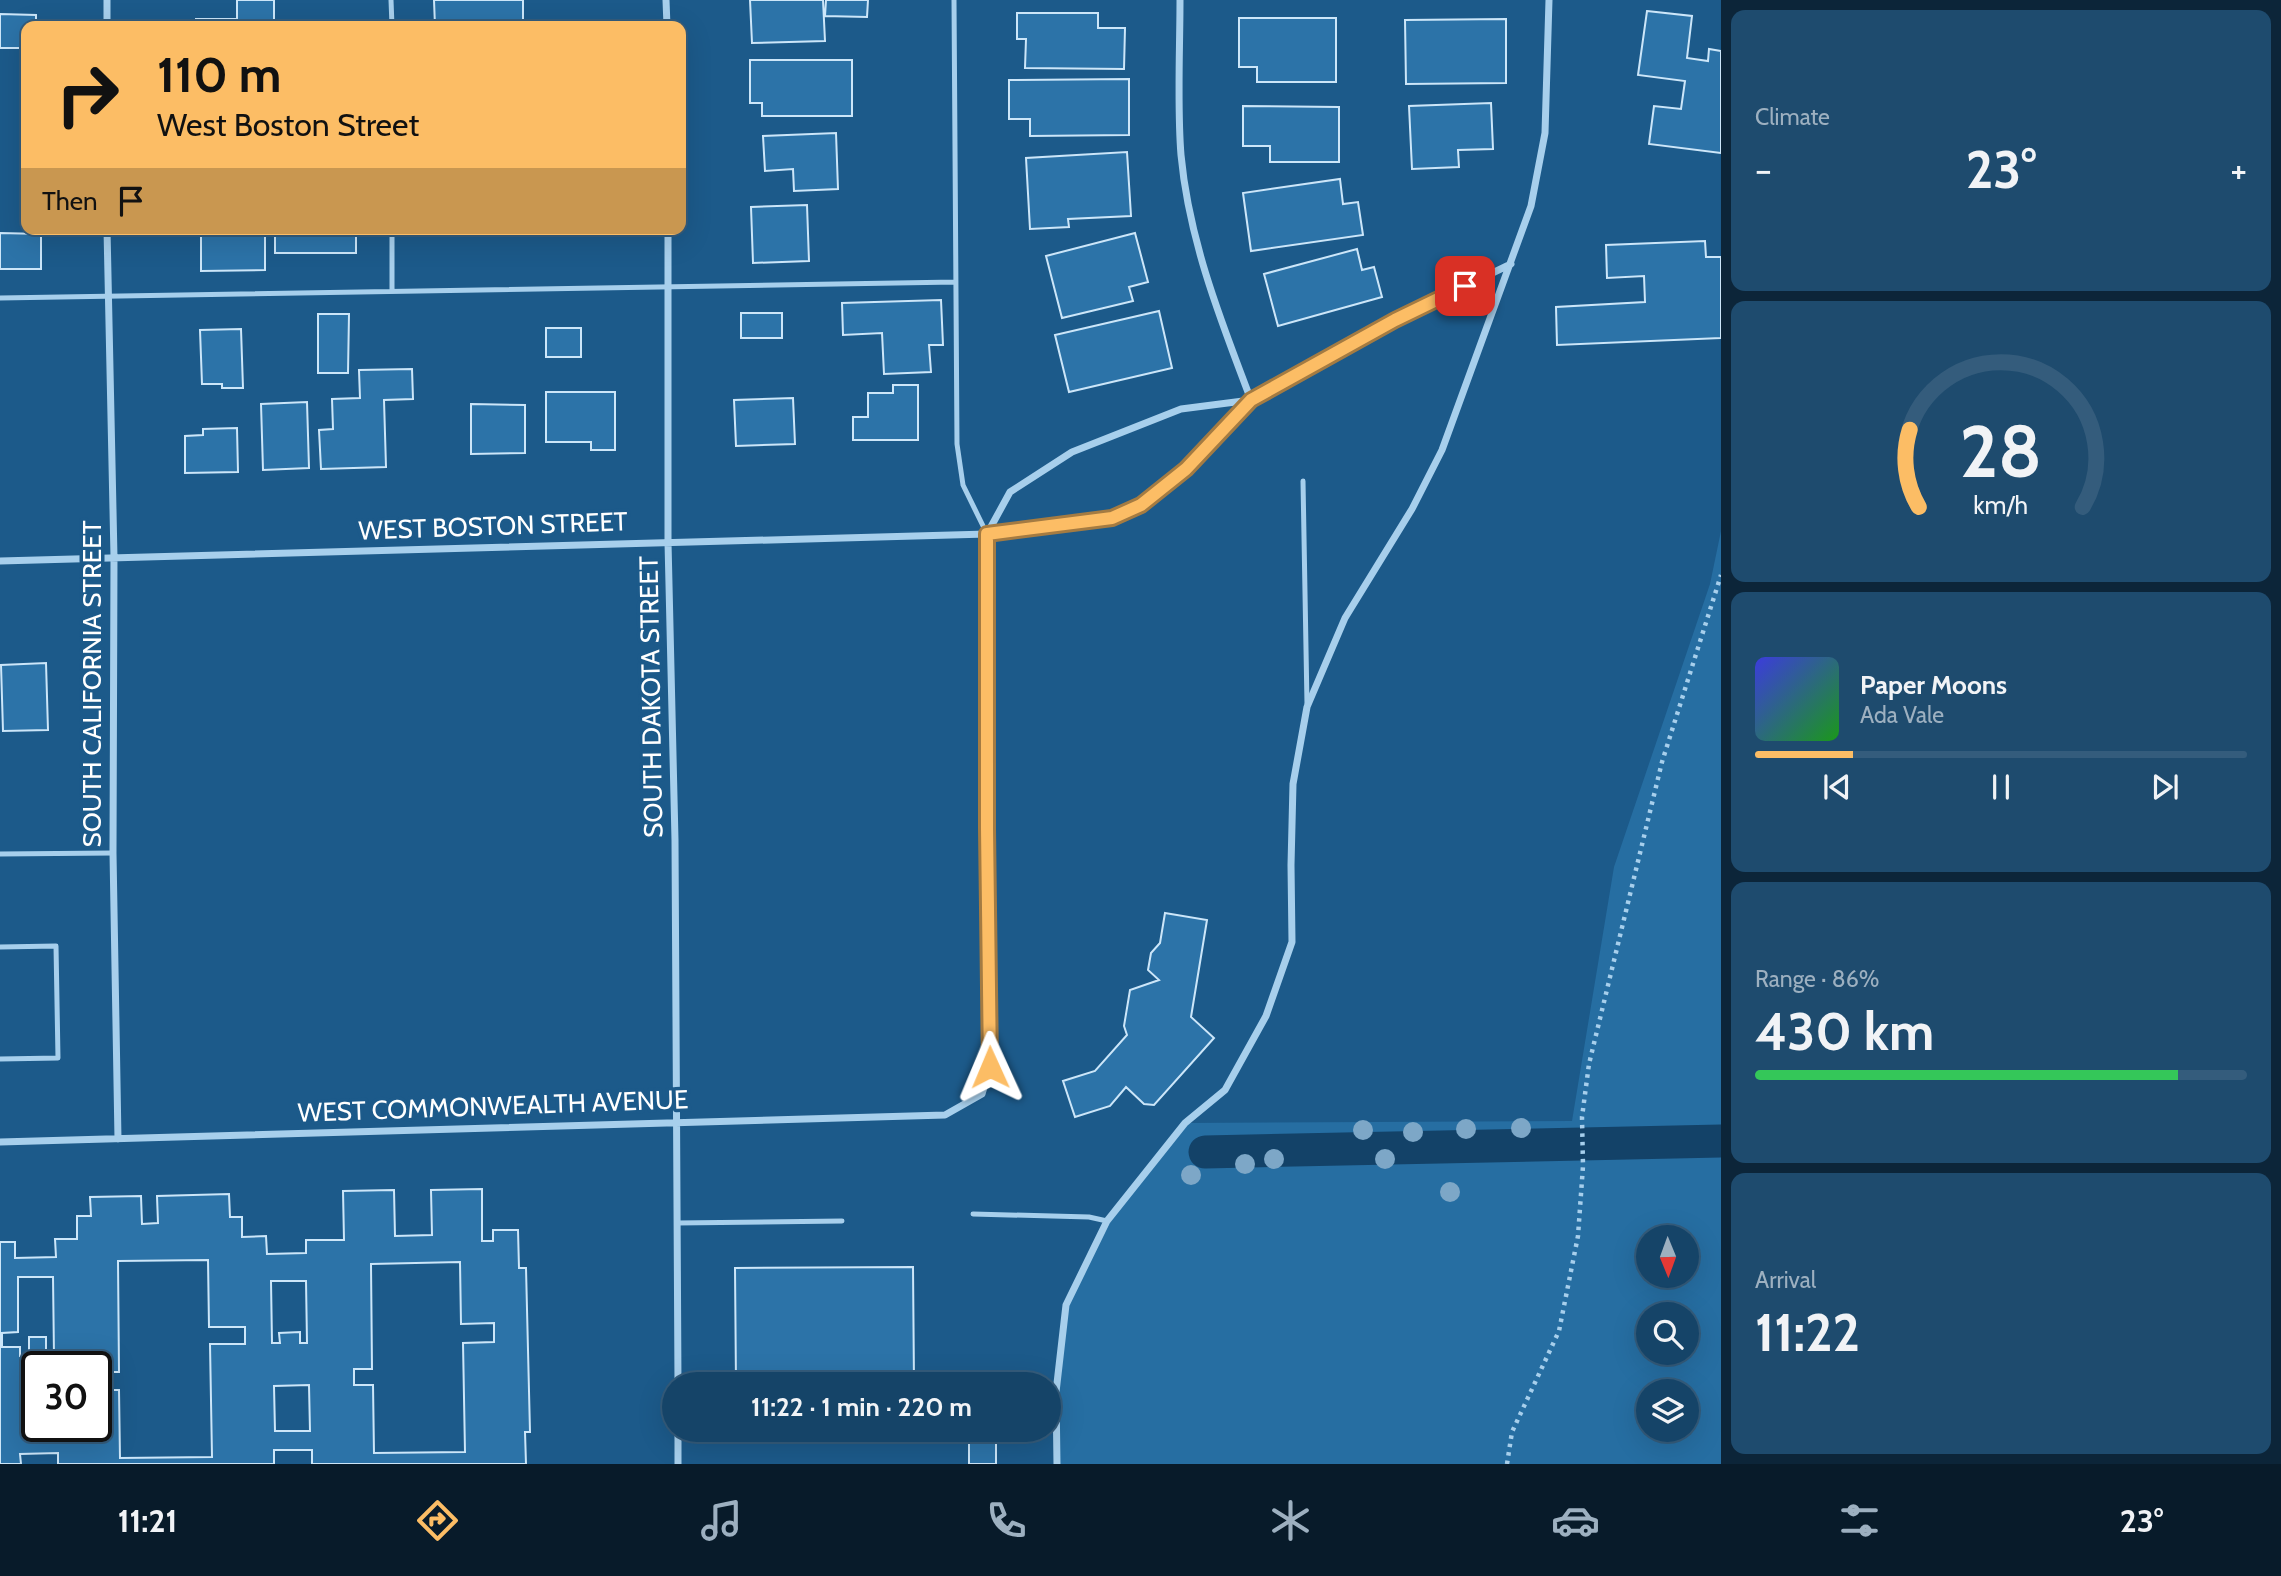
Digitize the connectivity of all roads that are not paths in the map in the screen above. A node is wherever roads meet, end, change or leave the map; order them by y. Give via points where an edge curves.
1 (107, 0) edge
2 (391, 0) edge
3 (666, 0) edge
4 (954, 0) edge
5 (1180, 0) edge
6 (1549, 0) edge
7 (107, 21) edge
8 (391, 21) edge
9 (667, 21) edge
10 (107, 235) edge
11 (392, 235) edge
12 (668, 235) edge
13 (1511, 264) junction
14 (956, 282) junction
15 (669, 285) junction
16 (392, 290) junction
17 (108, 296) junction
18 (0, 298) edge
19 (1251, 400) junction
20 (1303, 481) dead end
21 (987, 534) junction
22 (668, 542) junction
23 (114, 557) junction
24 (0, 561) edge
25 (1307, 707) junction
26 (113, 853) junction
27 (0, 855) edge
28 (0, 947) edge
29 (0, 1059) edge
30 (677, 1121) junction
31 (118, 1139) junction
32 (0, 1142) edge
33 (973, 1214) dead end
34 (842, 1221) dead end
35 (1107, 1222) junction
36 (677, 1223) junction
37 (678, 1372) edge
38 (678, 1442) edge
39 (678, 1464) edge
40 (1057, 1464) edge

1 - 7 street
2 - 8 lane
3 - 9 street
4 - 14 lane
5 - 19 street via 1181,155 1211,293
6 - 13 street via 1545,133 1531,206
10 - 17 street, SOUTH CALIFORNIA STREET
11 - 16 lane
12 - 15 street, SOUTH DAKOTA STREET
13 - 19 street, WEST BOSTON STREET via 1395,320
13 - 25 street via 1442,450 1412,509 1345,618
14 - 15 lane
14 - 21 lane via 957,444 964,485
15 - 16 lane
15 - 22 street, SOUTH DAKOTA STREET
16 - 17 lane
17 - 18 lane
17 - 23 street, SOUTH CALIFORNIA STREET
19 - 21 street, WEST BOSTON STREET via 1181,409 1072,453 1010,492
19 - 21 street, WEST BOSTON STREET via 1186,469 1141,505 1112,518
20 - 25 lane
21 - 22 street, WEST BOSTON STREET
21 - 30 street, WEST COMMONWEALTH AVENUE via 990,1067 982,1094 945,1115
22 - 23 street, WEST BOSTON STREET
22 - 30 street, SOUTH DAKOTA STREET
23 - 24 street, WEST BOSTON STREET
23 - 26 street, SOUTH CALIFORNIA STREET
25 - 35 street via 1293,784 1292,942 1266,1016 1225,1090 1185,1123
26 - 27 lane
26 - 31 street, SOUTH CALIFORNIA STREET
28 - 29 lane via 56,946 58,1058
30 - 31 street, WEST COMMONWEALTH AVENUE
30 - 36 street, SOUTH DAKOTA STREET
31 - 32 street, WEST COMMONWEALTH AVENUE
33 - 35 lane via 1089,1217
34 - 36 lane
35 - 40 street via 1066,1305 1056,1392
36 - 37 street, SOUTH DAKOTA STREET
38 - 39 street

